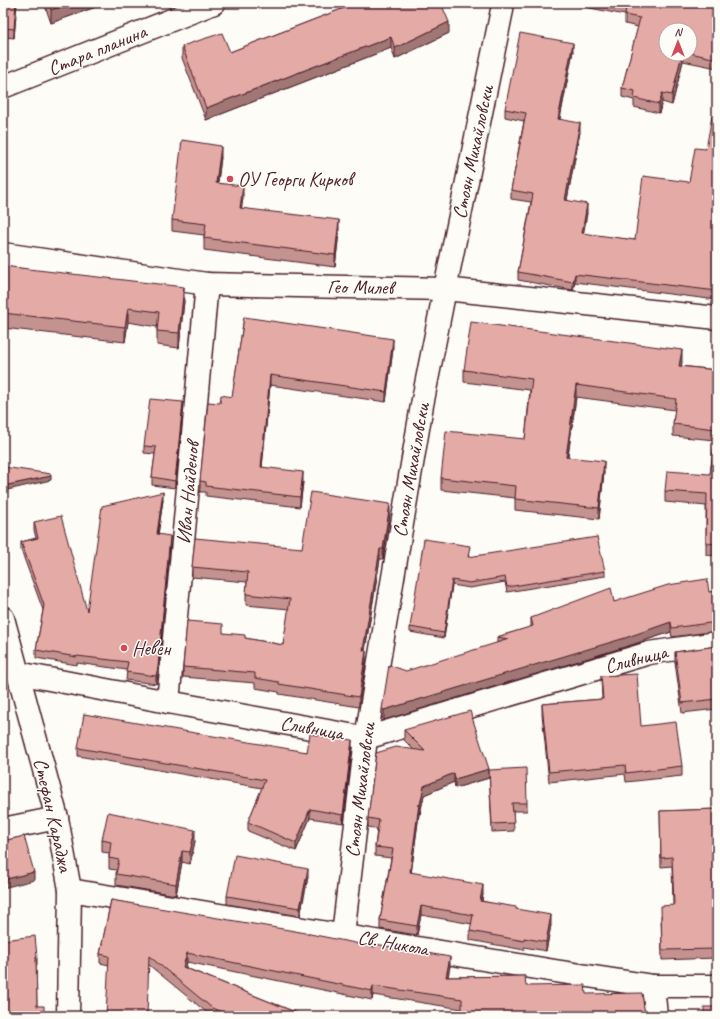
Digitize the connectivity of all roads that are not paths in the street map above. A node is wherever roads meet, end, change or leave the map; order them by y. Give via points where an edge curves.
1 (214, 3) edge
2 (502, 10) dead end
3 (3, 87) edge
4 (3, 254) edge
5 (207, 284) junction
6 (444, 289) junction
7 (717, 318) edge
8 (3, 618) edge
9 (717, 643) edge
10 (18, 673) junction
11 (168, 702) junction
12 (366, 738) junction
13 (57, 818) junction
14 (3, 829) edge
15 (70, 890) junction
16 (342, 935) junction
17 (654, 986) junction
18 (717, 986) edge
19 (68, 1016) edge
20 (656, 1016) edge

1 - 3 street, Стара планина
2 - 6 street, Стоян Михайловски
4 - 5 street, Гео Милев
5 - 6 street, Гео Милев
5 - 11 street, Иван Найденов
6 - 7 street, Гео Милев
6 - 12 street, Стоян Михайловски
8 - 10 street, Стефан Караджа
9 - 12 street, Сливница via 649,653
10 - 11 street, Сливница
10 - 13 street, Стефан Караджа
11 - 12 street, Сливница
12 - 16 street, Стоян Михайловски
13 - 14 street
13 - 15 street, Стефан Караджа
15 - 16 street, Св. Никола
15 - 19 street, Стефан Караджа
16 - 17 street, Св. Никола
17 - 18 street, Св. Никола
17 - 20 street

